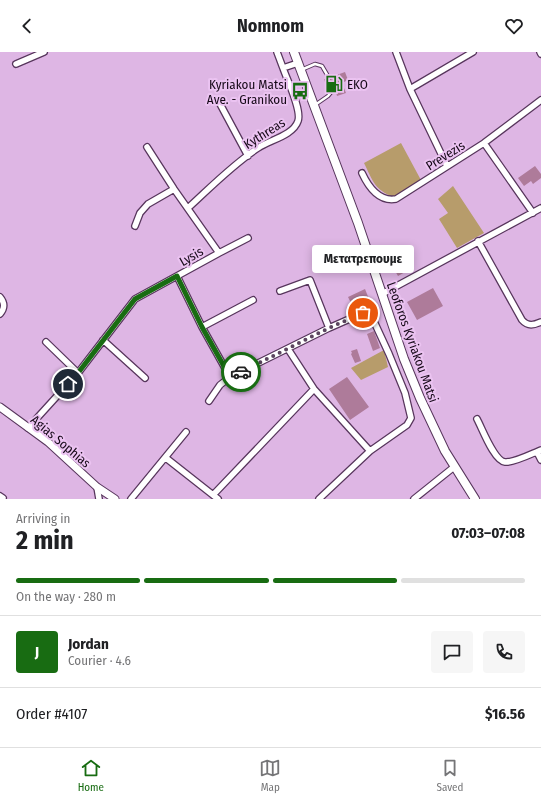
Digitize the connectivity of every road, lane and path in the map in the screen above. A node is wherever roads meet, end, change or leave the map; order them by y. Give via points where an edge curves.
1 (44, 52) edge
2 (277, 52) edge
3 (294, 52) edge
4 (396, 52) edge
5 (473, 52) edge
6 (16, 64) dead end
7 (299, 67) junction
8 (283, 68) junction
9 (329, 78) dead end
10 (332, 86) dead end
11 (410, 89) junction
12 (541, 100) edge
13 (219, 102) dead end
14 (314, 105) junction
15 (484, 143) junction
16 (147, 147) dead end
17 (248, 156) junction
18 (447, 166) junction
19 (362, 173) dead end
20 (174, 189) junction
21 (188, 208) junction
22 (541, 208) edge
23 (533, 213) junction
24 (135, 226) dead end
25 (248, 238) dead end
26 (478, 241) junction
27 (219, 253) junction
28 (177, 276) junction
29 (280, 290) dead end
30 (382, 294) junction
31 (0, 297) edge
32 (253, 300) dead end
33 (0, 314) edge
34 (541, 322) edge
35 (202, 327) junction
36 (329, 328) junction
37 (104, 340) junction
38 (46, 342) dead end
39 (288, 349) junction
40 (402, 350) junction
41 (390, 354) junction
42 (78, 373) junction
43 (230, 377) junction
44 (145, 378) dead end
45 (314, 389) junction
46 (209, 401) dead end
47 (0, 407) edge
48 (477, 419) dead end
49 (28, 428) junction
50 (186, 432) dead end
51 (370, 451) junction
52 (539, 451) edge
53 (166, 458) junction
54 (541, 460) edge
55 (454, 467) junction
56 (97, 487) junction
57 (216, 497) edge
58 (99, 499) edge
59 (115, 499) edge
60 (132, 499) edge
61 (319, 499) edge
62 (414, 499) edge
63 (475, 499) edge

1 - 6 street
2 - 8 street, Kythreas
3 - 7 main road, Leoforos Kyriakou Matsi
4 - 11 street
5 - 11 street
7 - 8 street
7 - 9 lane via 315,64 322,66
7 - 14 main road, Leoforos Kyriakou Matsi
8 - 17 street, Kythreas via 297,107 298,122 292,130 258,147
10 - 14 lane via 333,90 328,96
11 - 18 street
12 - 15 street, Prevezis
13 - 17 street
14 - 30 main road, Leoforos Kyriakou Matsi
15 - 18 street, Prevezis
15 - 23 street
16 - 20 street
17 - 21 street, Kythreas
18 - 19 street, Prevezis via 405,194 392,199 383,198 375,192
20 - 21 street
20 - 24 street via 148,204 140,212
21 - 27 street
22 - 23 street
23 - 26 street
25 - 27 street, Lysis
26 - 30 street
26 - 34 street via 522,320 529,325
27 - 28 street, Lysis
28 - 35 street
28 - 37 street, Lysis via 135,299
29 - 36 street via 310,280
30 - 40 main road, Leoforos Kyriakou Matsi
31 - 33 street via 4,303
32 - 35 street
35 - 43 street
36 - 39 street
36 - 41 street via 368,313 374,317
37 - 42 street, Lysis
37 - 44 street
38 - 42 street
39 - 43 street
39 - 45 street
40 - 41 street
40 - 55 main road, Leoforos Kyriakou Matsi via 420,398
41 - 51 street via 411,418 407,425
42 - 49 street, Lysis
43 - 46 street
45 - 51 street
45 - 57 street
47 - 49 street, Agias Sophias
48 - 52 street via 501,461 506,462
49 - 56 street, Agias Sophias via 48,442
50 - 53 street
51 - 61 street
52 - 54 street
53 - 57 street
53 - 60 street
55 - 62 street
55 - 63 main road, Leoforos Kyriakou Matsi
56 - 58 street
56 - 59 street, Agias Sophias

